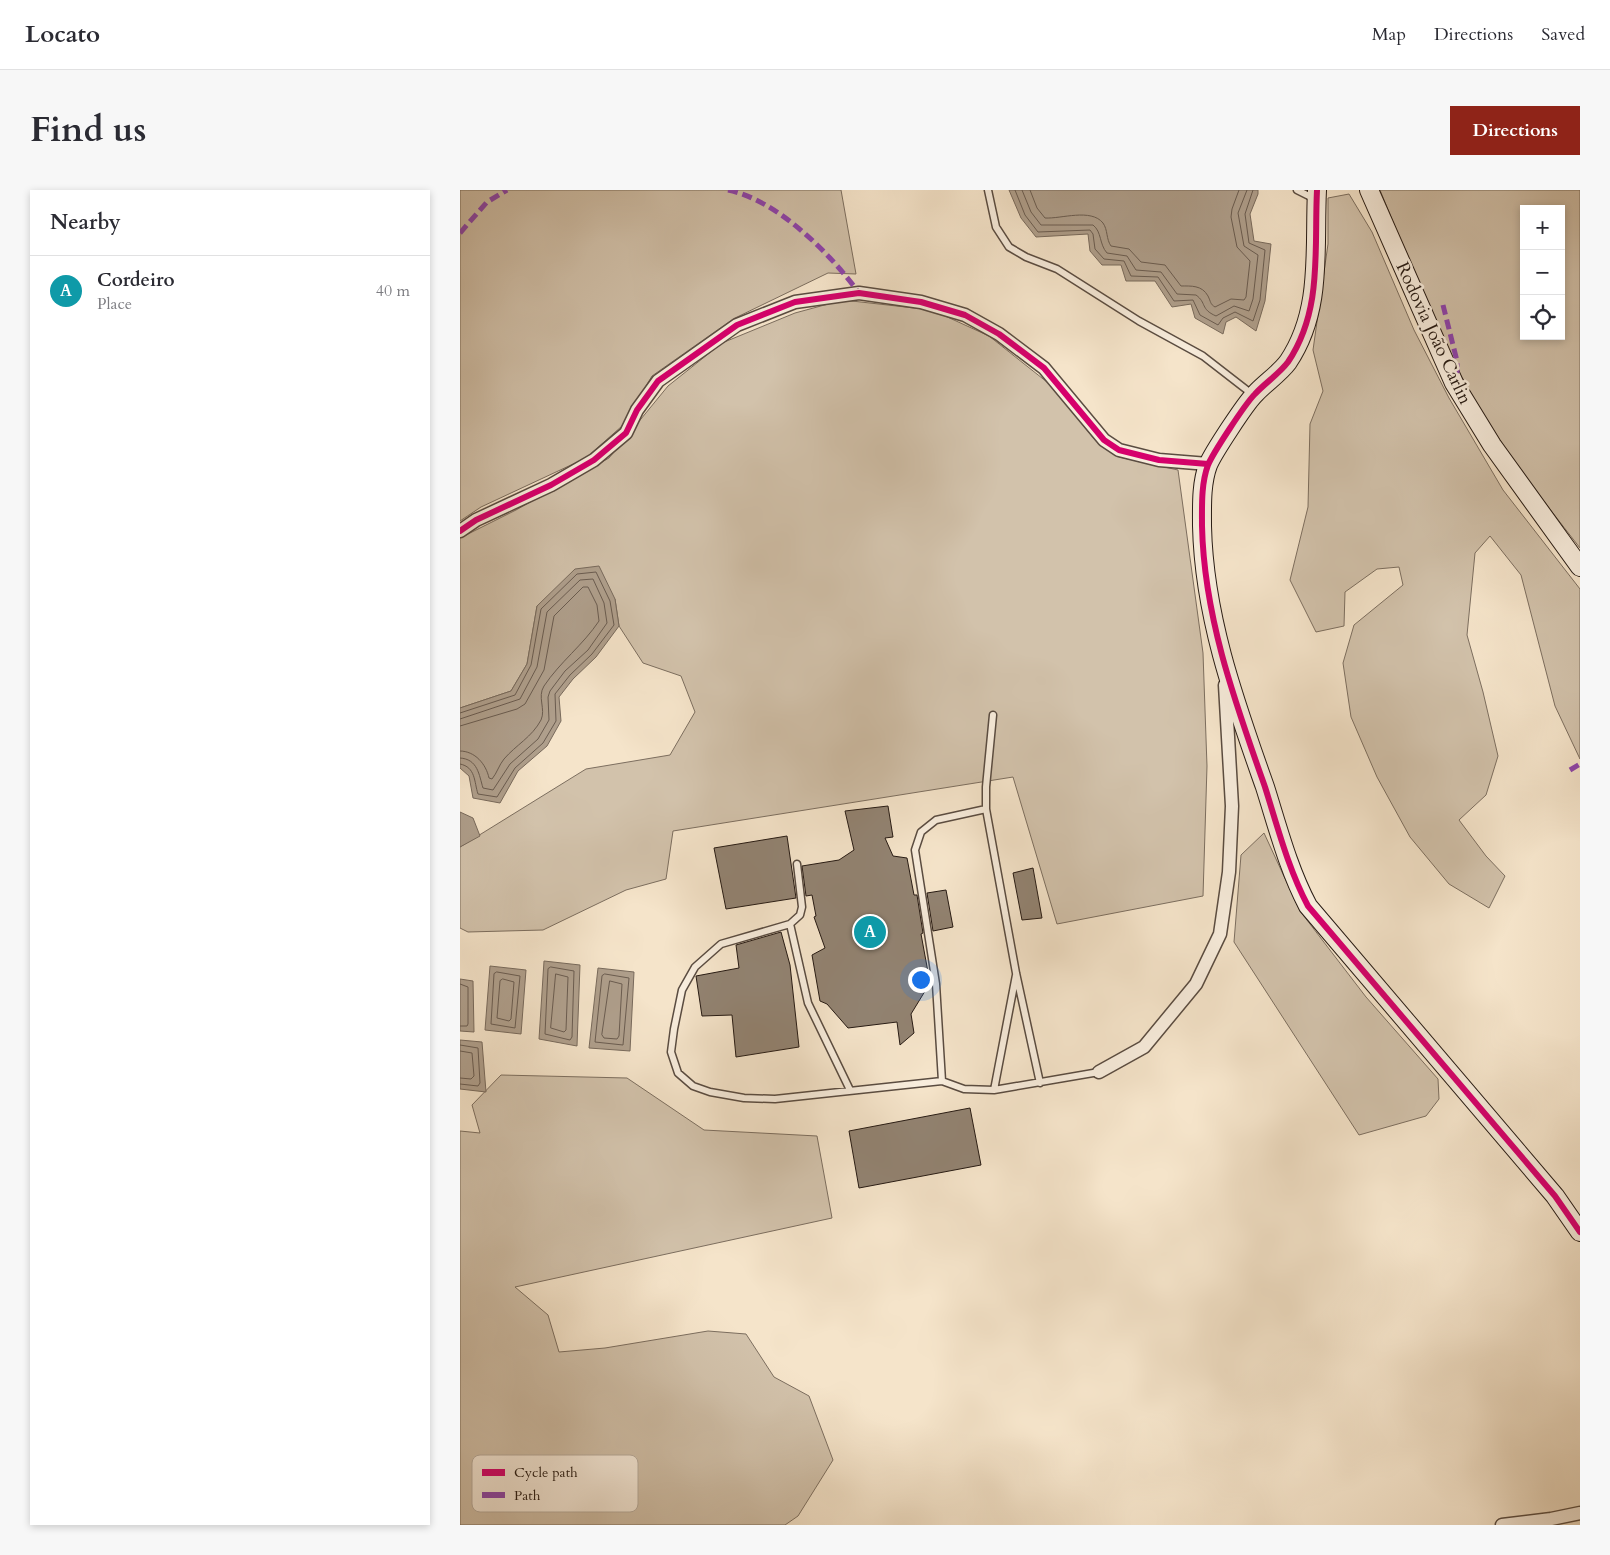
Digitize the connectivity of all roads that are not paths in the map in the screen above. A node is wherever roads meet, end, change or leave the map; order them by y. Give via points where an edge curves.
1 (988, 190) edge
2 (1297, 190) edge
3 (1369, 190) edge
4 (1316, 195) edge
5 (1254, 395) junction
6 (1208, 464) junction
7 (460, 531) edge
8 (1580, 567) edge
9 (1224, 668) junction
10 (993, 715) dead end
11 (986, 809) junction
12 (797, 864) dead end
13 (790, 924) junction
14 (1016, 973) junction
15 (1099, 1072) joint
16 (942, 1081) junction
17 (1040, 1083) junction
18 (850, 1090) junction
19 (994, 1090) junction
20 (1580, 1232) edge
21 (1580, 1513) edge
22 (1502, 1525) edge

1 - 5 lane via 996,228 1009,247 1057,269 1203,356
2 - 4 lane
3 - 8 street, Rodovia João Carlin via 1454,383 1492,445
4 - 5 street via 1317,256 1310,316 1287,364
5 - 6 street
6 - 7 street via 1159,460 1119,450 1104,440 1044,368 999,334 965,315 921,302 859,293 795,302 737,325 658,381 637,410 626,433 594,460
6 - 9 street via 1202,495 1205,578
9 - 15 street via 1232,806 1229,872 1220,934 1196,984 1144,1047
9 - 20 street via 1283,848 1308,906 1555,1196
10 - 11 lane
11 - 14 lane
11 - 16 lane via 936,820 921,832 915,850 936,984
12 - 13 lane via 802,907 800,915
13 - 18 lane via 808,1002
13 - 18 lane via 721,944 695,967 682,990 674,1029 671,1052 678,1073 693,1086 744,1098 794,1098
14 - 17 lane
14 - 19 lane
15 - 17 lane
16 - 18 lane
16 - 19 lane via 964,1089
17 - 19 lane
21 - 22 street via 1551,1520

